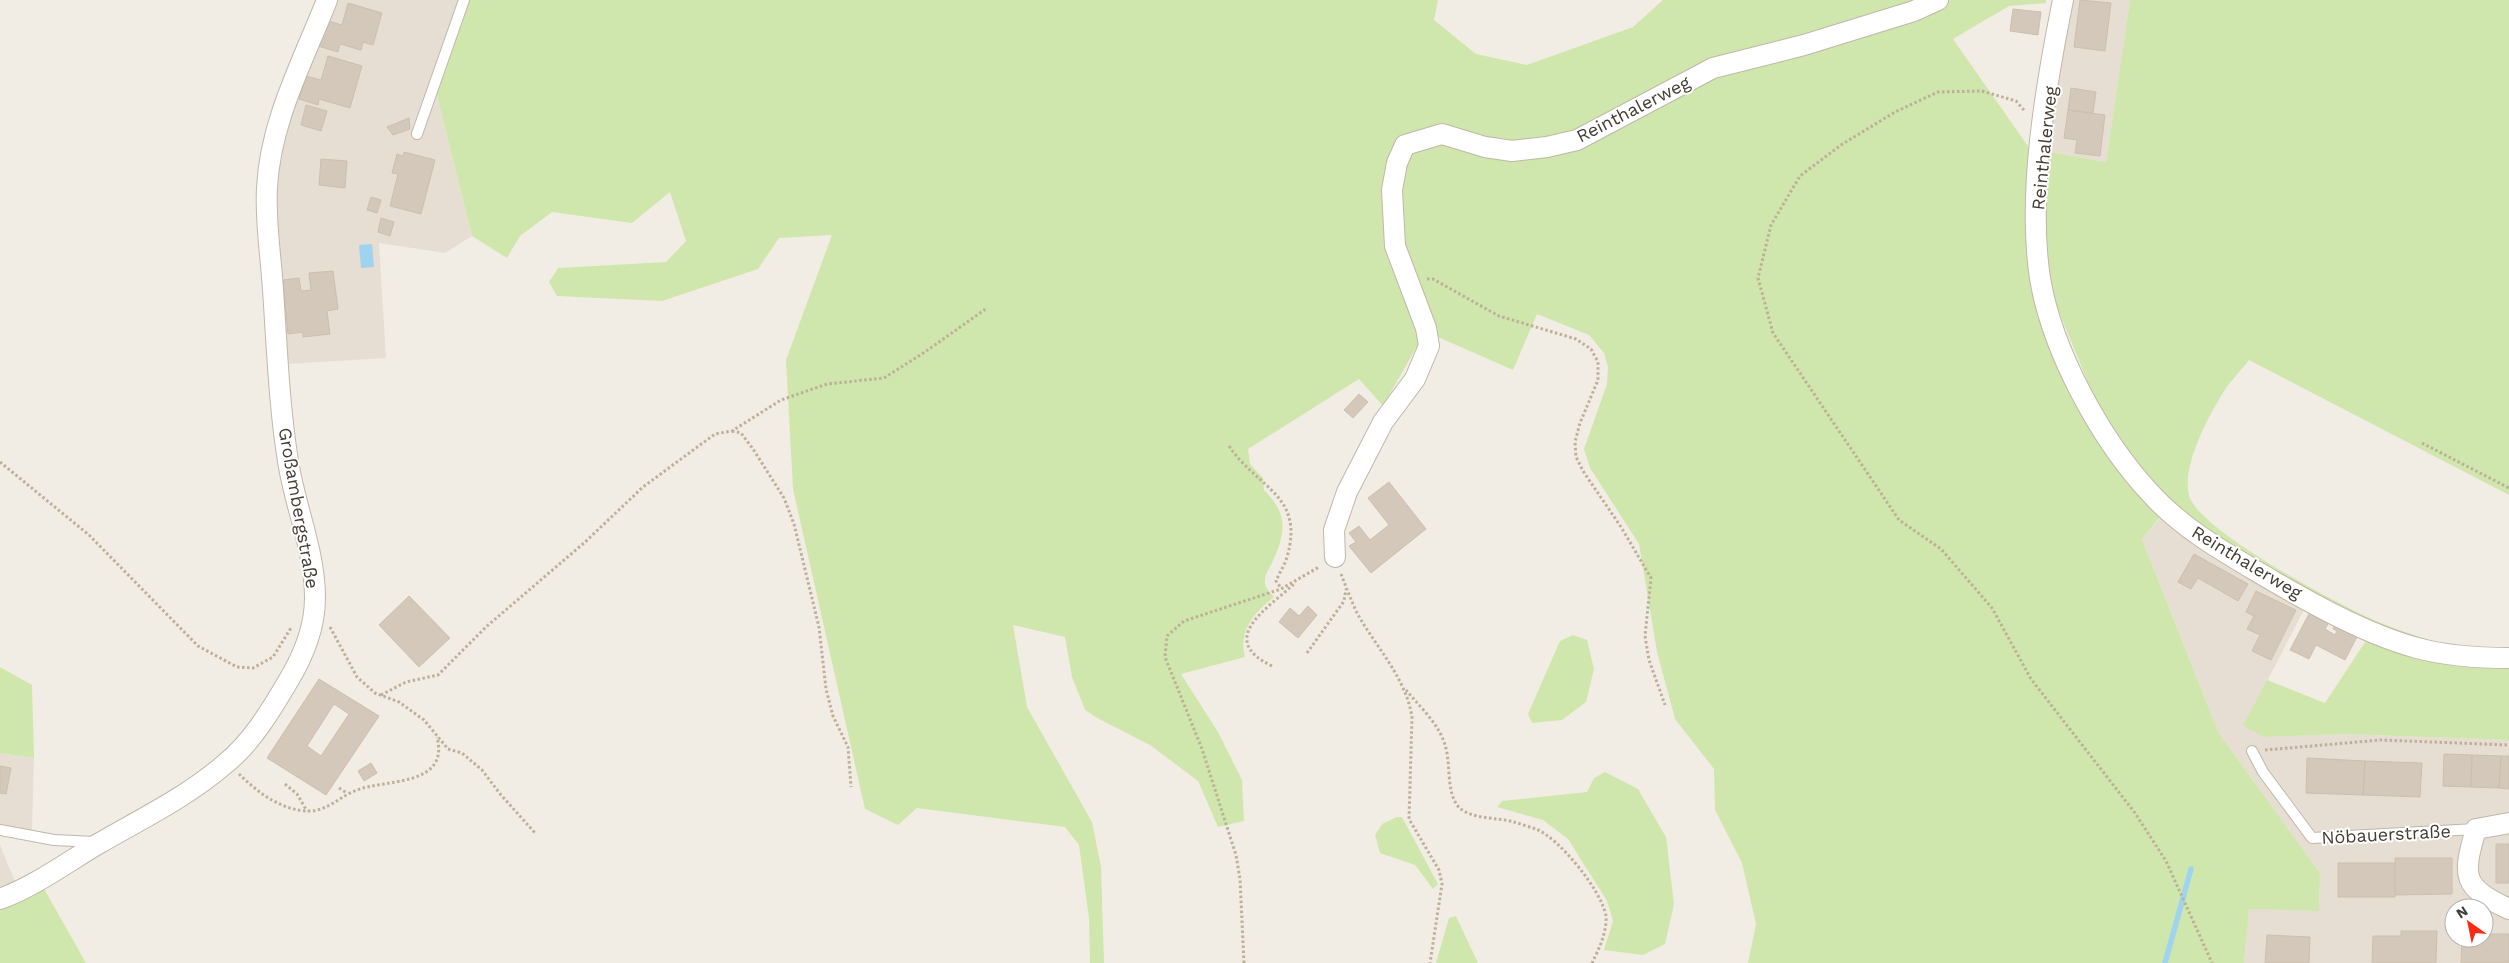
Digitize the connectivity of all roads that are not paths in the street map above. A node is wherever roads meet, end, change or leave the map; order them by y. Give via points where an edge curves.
1 (327, 0) edge
2 (464, 0) edge
3 (1938, 0) edge
4 (2063, 0) edge
5 (417, 134) dead end
6 (1334, 557) road end
7 (2509, 658) edge
8 (2252, 751) road end
9 (2509, 824) edge
10 (2476, 829) junction
11 (0, 830) edge
12 (102, 842) junction
13 (0, 899) edge
14 (2509, 909) edge

1 - 12 street, Großambergstraße via 279,123 267,189 284,431 314,580 314,614 306,648 259,726 227,763 200,784
2 - 5 lane
3 - 6 street, Reinthalerweg via 1914,11 1804,46 1713,68 1577,140 1512,151 1442,134 1405,145 1397,163 1392,190 1395,246 1426,328 1429,346 1415,379 1382,422 1347,492 1334,530
4 - 7 street, Reinthalerweg via 2036,192 2040,278 2050,317 2077,382 2102,430 2152,496 2210,544 2288,589 2391,640 2457,656
8 - 10 lane, Nöbauerstraße via 2263,772 2312,838
9 - 10 street, Nöbauerstraße
10 - 14 street, Nöbauerstraße via 2468,855 2469,876 2475,891
11 - 12 lane via 54,840
12 - 13 street, Großambergstraße via 32,885

